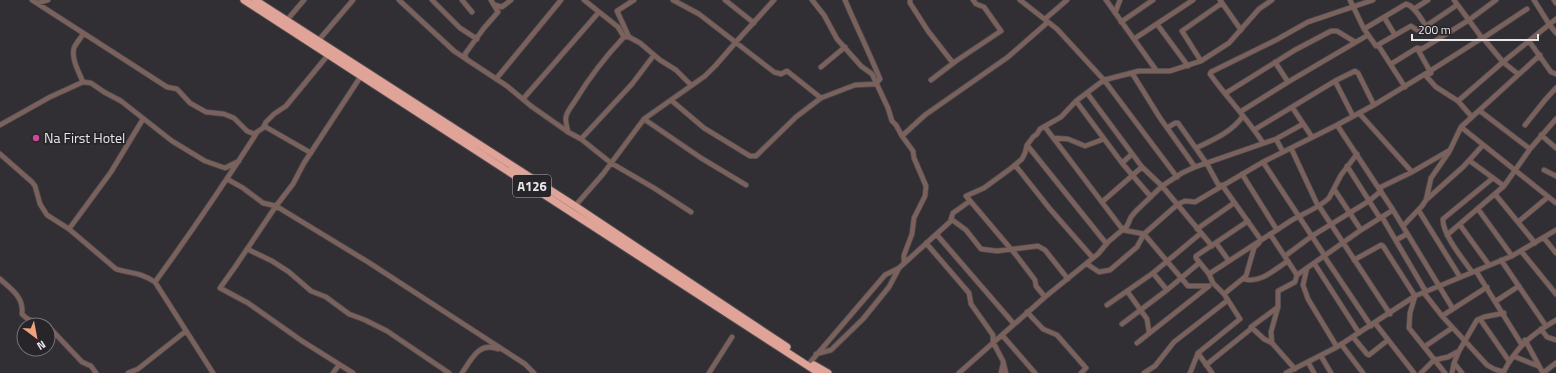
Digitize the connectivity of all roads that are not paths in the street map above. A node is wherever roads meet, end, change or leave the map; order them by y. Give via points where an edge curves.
1 (32, 0) edge
2 (48, 0) edge
3 (244, 0) edge
4 (255, 0) edge
5 (304, 0) edge
6 (353, 0) edge
7 (399, 0) edge
8 (432, 0) edge
9 (462, 0) edge
10 (491, 0) edge
11 (507, 0) edge
12 (511, 0) edge
13 (561, 0) edge
14 (584, 0) edge
15 (634, 0) edge
16 (673, 0) edge
17 (725, 0) edge
18 (774, 0) edge
19 (812, 0) edge
20 (844, 0) edge
21 (910, 0) edge
22 (973, 0) edge
23 (1067, 0) edge
24 (1106, 0) edge
25 (1120, 0) edge
26 (1153, 0) edge
27 (1192, 0) edge
28 (1272, 0) edge
29 (1350, 0) edge
30 (1373, 0) edge
31 (1428, 0) edge
32 (1454, 0) edge
33 (1496, 0) edge
34 (1534, 0) edge
35 (1554, 0) edge
36 (1023, 1) edge
37 (1221, 1) edge
38 (680, 2) edge
39 (1556, 3) edge
40 (38, 4) junction
41 (495, 5) junction
42 (1457, 5) junction
43 (502, 7) junction
44 (1353, 7) junction
45 (1414, 9) junction
46 (1527, 9) dead end
47 (472, 12) dead end
48 (599, 12) junction
49 (1115, 13) junction
50 (1384, 17) junction
51 (1556, 19) edge
52 (286, 20) junction
53 (1046, 20) junction
54 (1470, 20) junction
55 (754, 22) junction
56 (1121, 22) junction
57 (1157, 24) junction
58 (1549, 24) junction
59 (1426, 26) junction
60 (1364, 29) junction
61 (1241, 30) junction
62 (1556, 33) edge
63 (84, 34) junction
64 (1368, 35) junction
65 (1395, 35) junction
66 (624, 37) junction
67 (629, 37) junction
68 (1482, 38) junction
69 (477, 39) junction
70 (1134, 39) junction
71 (318, 41) junction
72 (1529, 41) junction
73 (736, 42) junction
74 (1355, 42) junction
75 (1378, 45) junction
76 (845, 47) junction
77 (1417, 48) junction
78 (328, 54) junction
79 (654, 55) junction
80 (1540, 56) junction
81 (466, 59) junction
82 (1201, 61) junction
83 (1275, 62) junction
84 (1503, 62) junction
85 (953, 63) junction
86 (1391, 64) junction
87 (1188, 66) junction
88 (820, 67) dead end
89 (1156, 70) junction
90 (1430, 72) junction
91 (1132, 73) junction
92 (1518, 74) junction
93 (1556, 74) edge
94 (361, 76) junction
95 (496, 79) junction
96 (931, 80) dead end
97 (1104, 80) junction
98 (1335, 81) junction
99 (83, 82) junction
100 (1288, 82) junction
101 (876, 84) junction
102 (691, 85) junction
103 (1405, 86) junction
104 (1556, 88) edge
105 (1087, 93) junction
106 (1226, 93) junction
107 (821, 98) junction
108 (524, 99) junction
109 (671, 100) junction
110 (1076, 101) junction
111 (1458, 101) junction
112 (1374, 105) junction
113 (1292, 107) junction
114 (1480, 111) junction
115 (1358, 113) junction
116 (1242, 114) junction
117 (1353, 116) junction
118 (1472, 117) junction
119 (143, 119) junction
120 (644, 119) junction
121 (1556, 119) edge
122 (1303, 124) junction
123 (1525, 124) dead end
124 (0, 125) edge
125 (1337, 125) junction
126 (264, 126) junction
127 (1045, 126) junction
128 (1461, 127) junction
129 (1167, 128) junction
130 (1254, 130) junction
131 (568, 132) junction
132 (256, 134) junction
133 (1541, 135) junction
134 (902, 136) junction
135 (1312, 137) junction
136 (1054, 138) junction
137 (581, 139) junction
138 (1104, 139) junction
139 (1276, 139) junction
140 (1263, 143) junction
141 (1027, 145) junction
142 (1483, 145) junction
143 (1196, 148) junction
144 (1291, 148) junction
145 (1556, 148) edge
146 (1450, 150) junction
147 (1530, 150) junction
148 (1283, 152) junction
149 (311, 153) junction
150 (0, 154) edge
151 (1132, 154) junction
152 (1357, 154) junction
153 (1470, 160) junction
154 (239, 161) junction
155 (1263, 162) junction
156 (611, 163) junction
157 (1122, 163) junction
158 (1207, 164) junction
159 (1015, 165) junction
160 (1347, 166) junction
161 (1142, 167) junction
162 (1195, 167) junction
163 (1544, 170) dead end
164 (1515, 171) junction
165 (1412, 172) junction
166 (1242, 174) junction
167 (1132, 176) junction
168 (1556, 176) edge
169 (1177, 177) junction
170 (1493, 178) junction
171 (227, 179) junction
172 (746, 185) dead end
173 (1162, 186) junction
174 (1220, 186) junction
175 (1504, 186) junction
176 (1334, 189) junction
177 (1380, 189) junction
178 (1495, 194) junction
179 (1151, 197) junction
180 (1548, 197) junction
181 (556, 198) junction
182 (1426, 200) junction
183 (970, 201) junction
184 (1369, 201) junction
185 (1102, 202) junction
186 (1234, 203) junction
187 (1556, 203) edge
188 (1178, 204) junction
189 (276, 206) junction
190 (575, 206) junction
191 (1319, 206) junction
192 (1478, 209) junction
193 (1393, 210) junction
194 (1418, 211) junction
195 (691, 212) dead end
196 (1350, 213) junction
197 (1298, 217) junction
198 (1381, 217) junction
199 (952, 220) junction
200 (1248, 221) junction
201 (1518, 222) junction
202 (1331, 224) junction
203 (1460, 225) junction
204 (1403, 226) junction
205 (69, 229) junction
206 (1123, 230) junction
207 (1277, 230) junction
208 (1361, 230) junction
209 (1556, 230) edge
210 (1199, 231) junction
211 (1144, 234) junction
212 (1270, 234) junction
213 (1408, 234) junction
214 (936, 235) junction
215 (1447, 235) junction
216 (1312, 236) junction
217 (1544, 238) junction
218 (1261, 240) junction
219 (1396, 240) junction
220 (1108, 242) junction
221 (1344, 242) junction
222 (926, 243) junction
223 (1535, 243) junction
224 (1214, 244) junction
225 (247, 249) junction
226 (1011, 249) junction
227 (1521, 251) junction
228 (1556, 253) edge
229 (1285, 256) junction
230 (1324, 256) junction
231 (1512, 256) junction
232 (1093, 258) junction
233 (1167, 260) junction
234 (1354, 260) junction
235 (1501, 260) junction
236 (1229, 261) junction
237 (1288, 261) junction
238 (904, 263) junction
239 (1200, 263) junction
240 (1314, 263) junction
241 (1086, 264) junction
242 (1490, 265) junction
243 (899, 268) junction
244 (1307, 268) junction
245 (1474, 271) junction
246 (1153, 273) junction
247 (1209, 274) junction
248 (1297, 275) junction
249 (1460, 277) junction
250 (1181, 278) junction
251 (0, 279) edge
252 (1068, 279) junction
253 (1244, 279) junction
254 (155, 282) junction
255 (1213, 282) junction
256 (1295, 282) junction
257 (1303, 285) junction
258 (1209, 286) junction
259 (1438, 286) junction
260 (1519, 286) junction
261 (1487, 287) junction
262 (1167, 290) junction
263 (1127, 292) junction
264 (1425, 292) junction
265 (1224, 294) junction
266 (1556, 294) edge
267 (1415, 296) junction
268 (1045, 297) junction
269 (1228, 300) junction
270 (1496, 301) junction
271 (1107, 305) dead end
272 (1278, 307) junction
273 (1453, 309) junction
274 (1140, 310) junction
275 (1027, 312) junction
276 (1504, 313) junction
277 (1390, 314) junction
278 (1442, 316) junction
279 (25, 317) edge
280 (1480, 319) junction
281 (1556, 320) edge
282 (1014, 324) junction
283 (1122, 324) dead end
284 (1373, 324) junction
285 (1546, 326) junction
286 (1252, 328) junction
287 (1452, 328) junction
288 (1541, 329) junction
289 (186, 331) junction
290 (1149, 332) junction
291 (1359, 333) junction
292 (56, 335) edge
293 (1002, 335) junction
294 (732, 337) dead end
295 (1353, 337) junction
296 (1388, 340) junction
297 (1556, 340) edge
298 (1466, 341) junction
299 (993, 342) junction
300 (1524, 342) junction
301 (1136, 343) dead end
302 (1272, 343) junction
303 (1339, 346) junction
304 (1424, 347) junction
305 (504, 350) junction
306 (1459, 351) junction
307 (1198, 353) junction
308 (816, 354) junction
309 (1321, 356) junction
310 (1513, 356) junction
311 (1434, 360) junction
312 (1003, 361) junction
313 (1509, 361) junction
314 (1308, 362) junction
315 (1454, 363) junction
316 (1556, 363) edge
317 (808, 364) junction
318 (339, 365) junction
319 (1206, 365) junction
320 (1538, 366) junction
321 (1294, 369) junction
322 (1505, 372) edge
323 (96, 373) edge
324 (128, 373) edge
325 (213, 373) edge
326 (333, 373) edge
327 (354, 373) edge
328 (449, 373) edge
329 (462, 373) edge
330 (534, 373) edge
331 (709, 373) edge
332 (819, 373) edge
333 (828, 373) edge
334 (958, 373) edge
335 (1001, 373) edge
336 (1006, 373) edge
337 (1035, 373) edge
338 (1081, 373) edge
339 (1144, 373) edge
340 (1190, 373) edge
341 (1212, 373) edge
342 (1286, 373) edge
343 (1314, 373) edge
344 (1330, 373) edge
345 (1363, 373) edge
346 (1414, 373) edge
347 (1421, 373) edge
348 (1445, 373) edge
349 (1452, 373) edge
350 (1462, 373) edge
351 (1543, 373) edge

1 - 40 street
2 - 40 street
3 - 78 highway, A126
4 - 52 highway, A126
5 - 52 street
6 - 71 street
7 - 81 street
8 - 69 street via 460,28
9 - 47 street
10 - 41 street
11 - 43 street
12 - 43 street
13 - 95 street
14 - 48 street
15 - 67 street via 617,11
16 - 38 street
17 - 55 street
18 - 55 street
19 - 76 street
20 - 101 street via 876,66 880,79
21 - 85 street via 928,30
22 - 85 street via 984,7 1001,31
23 - 53 street
24 - 49 street
25 - 49 street
26 - 56 street
27 - 57 street
28 - 61 street via 1259,9
29 - 44 street
30 - 44 street
31 - 45 street
32 - 42 street
33 - 54 street
34 - 58 street
35 - 39 street
36 - 53 street
37 - 61 street
37 - 82 street via 1182,31
38 - 73 street
40 - 63 street
41 - 43 street
41 - 69 street via 498,12
42 - 54 street
42 - 59 street
44 - 60 street
44 - 106 street via 1308,22 1212,70 1210,74
45 - 50 street via 1406,4
45 - 59 street
46 - 68 street
48 - 66 street via 618,27
48 - 108 street
49 - 56 street
50 - 60 street
50 - 65 street
51 - 58 street
52 - 71 highway, A126
53 - 97 street via 1072,44
53 - 134 street via 1008,57 925,115
54 - 68 street
54 - 77 street via 1422,49
55 - 73 street
56 - 70 street
57 - 70 street
57 - 87 street
58 - 62 street
58 - 72 street
59 - 65 street via 1417,30 1411,26
60 - 64 street
61 - 82 street via 1229,43
63 - 99 street via 74,47 76,65
63 - 132 street via 167,87 177,89 190,103 206,112 234,118 251,134
64 - 74 street
64 - 75 street via 1376,46
65 - 75 street
66 - 67 street
66 - 131 street via 593,72 569,110 566,116
67 - 79 street
68 - 84 street
68 - 90 street
69 - 81 street via 465,54
70 - 89 street
71 - 181 highway, A126
72 - 80 street
72 - 84 street
73 - 102 street via 705,76
73 - 107 street via 774,72 781,74 787,71
74 - 83 street via 1333,30
74 - 100 street
75 - 86 street
76 - 88 street
76 - 101 street via 861,66 869,71
77 - 86 street
77 - 90 street
78 - 94 highway, A126
78 - 126 street via 286,106 274,114
79 - 102 street via 676,70
79 - 137 street via 632,84
80 - 92 street
80 - 93 street via 1551,72
81 - 95 street
82 - 87 street
83 - 100 street
83 - 106 street
84 - 92 street
84 - 111 street
85 - 96 street
86 - 103 street
87 - 89 street via 1170,71
89 - 91 street
90 - 103 street
90 - 111 street via 1426,76 1432,83
91 - 97 street
91 - 129 street
92 - 114 street
94 - 149 street
94 - 181 highway, A126
95 - 108 street
97 - 105 street
97 - 169 street
98 - 112 street via 1357,71
98 - 113 street
98 - 117 street
99 - 119 street via 91,83 121,101
99 - 124 street
100 - 116 street
101 - 107 street via 855,85
101 - 134 street via 892,121
102 - 109 street
103 - 112 street
104 - 123 street
105 - 110 street
105 - 151 street
106 - 116 street
107 - 109 street via 752,157 704,128
108 - 131 street
109 - 120 street
110 - 127 street via 1061,117
110 - 138 street
111 - 118 street
112 - 115 street
113 - 122 street
113 - 130 street
114 - 118 street
114 - 147 street
115 - 117 street
115 - 165 street
116 - 130 street
116 - 143 street via 1237,123 1221,136
117 - 125 street
118 - 128 street
119 - 154 street via 205,161 225,168
119 - 205 street via 111,172
120 - 156 street
120 - 172 street
121 - 133 street
122 - 135 street
122 - 139 street
125 - 135 street
125 - 152 street
126 - 132 street
126 - 149 street
127 - 136 street
127 - 141 street
128 - 142 street
128 - 146 street
129 - 143 street via 1178,123
129 - 162 street
130 - 140 street
131 - 137 street
132 - 154 street
133 - 145 street
133 - 147 street
134 - 238 street via 913,151 926,186 925,196 916,213 904,255
135 - 144 street
136 - 138 street via 1068,139 1085,146
136 - 185 street
137 - 156 street
138 - 157 street
139 - 140 street
139 - 148 street
140 - 158 street
141 - 159 street via 1025,153
141 - 220 street via 1105,242
142 - 153 street
142 - 164 street
143 - 158 street
144 - 148 street
144 - 191 street
146 - 165 street
146 - 182 street via 1431,178
147 - 164 street
148 - 155 street
149 - 189 street via 293,184
150 - 205 street via 32,182 47,215
151 - 157 street
151 - 161 street
152 - 160 street
152 - 177 street
153 - 170 street
153 - 182 street
154 - 171 street
155 - 166 street
155 - 197 street
156 - 190 street
156 - 195 street
157 - 167 street
158 - 162 street
158 - 174 street
159 - 183 street via 984,188 966,196
159 - 232 street
160 - 176 street
160 - 184 street
161 - 167 street
161 - 173 street
162 - 169 street
163 - 168 street
164 - 175 street
164 - 180 street
165 - 177 street
166 - 174 street
166 - 207 street
167 - 179 street
167 - 185 street
169 - 173 street
170 - 175 street
170 - 215 street via 1443,219
171 - 189 street via 263,203
171 - 254 street
173 - 179 street
173 - 188 street
174 - 186 street
174 - 188 street via 1195,202 1185,201
175 - 178 street
176 - 191 street via 1329,198
176 - 196 street
177 - 184 street
177 - 193 street
178 - 192 street
178 - 201 street
179 - 206 street via 1136,211
180 - 187 street
180 - 201 street
181 - 190 highway, A126
181 - 317 highway, A126
182 - 194 street
183 - 199 street via 953,213
183 - 226 street
184 - 196 street
184 - 198 street
185 - 206 street
186 - 200 street
186 - 210 street
188 - 210 street
188 - 211 street
189 - 225 street
189 - 305 street
190 - 317 highway, A126
191 - 197 street
191 - 202 street
192 - 203 street
192 - 231 street
193 - 198 street
193 - 204 street
194 - 204 street
194 - 249 street
196 - 202 street
196 - 208 street
197 - 207 street
197 - 216 street
198 - 208 street
198 - 219 street
199 - 214 street
199 - 226 street via 966,230 981,249
200 - 218 street
200 - 224 street
201 - 223 street
202 - 216 street
202 - 221 street
203 - 215 street
203 - 242 street
204 - 213 street
205 - 254 street via 116,269 141,274
206 - 211 street
206 - 220 street
207 - 212 street
208 - 221 street
209 - 217 street
210 - 224 street
210 - 233 street
211 - 233 street
211 - 241 street via 1137,247 1110,270 1099,272
212 - 218 street
212 - 229 street
213 - 219 street
213 - 259 street
214 - 222 street
214 - 282 street
215 - 245 street
216 - 229 street
216 - 230 street
217 - 223 street
217 - 228 street
218 - 236 street
218 - 253 street via 1254,248
219 - 264 street
220 - 232 street
221 - 230 street
221 - 234 street
222 - 238 street
222 - 299 street via 969,293 971,304 993,335
223 - 227 street
224 - 236 street
224 - 239 street via 1196,256
225 - 318 street via 220,288 248,303
225 - 328 street via 272,261 311,291 326,297 349,314 387,331
226 - 252 street via 1041,247
226 - 268 street
227 - 231 street
227 - 266 street
229 - 237 street
230 - 240 street
230 - 284 street
231 - 235 street
232 - 241 street
233 - 246 street
233 - 250 street
234 - 267 street via 1383,245
234 - 277 street
235 - 242 street
235 - 260 street
236 - 247 street
237 - 248 street
237 - 253 street via 1261,278
238 - 243 street
239 - 247 street
239 - 250 street
240 - 244 street
240 - 291 street
241 - 252 street
242 - 245 street
243 - 308 street via 880,280
243 - 308 street via 889,286 863,319 831,350
244 - 248 street
244 - 257 street
245 - 249 street
245 - 261 street
246 - 262 street
246 - 263 street
247 - 255 street
248 - 256 street
249 - 259 street
250 - 258 street via 1189,286
250 - 262 street
251 - 279 street via 22,303 22,314
252 - 268 street
253 - 265 street
254 - 289 street
255 - 258 street
255 - 265 street
256 - 257 street
256 - 272 street via 1278,291
257 - 303 street via 1308,299
258 - 290 street
259 - 264 street
259 - 273 street
260 - 270 street
260 - 285 street
261 - 270 street
261 - 273 street
262 - 274 street
263 - 271 street
263 - 274 street
264 - 267 street
264 - 278 street
265 - 269 street
267 - 277 street
267 - 304 street via 1409,328
268 - 275 street
269 - 307 street via 1240,319
269 - 339 street via 1174,342 1154,366
270 - 276 street
272 - 286 street
272 - 302 street via 1271,332
273 - 278 street
274 - 283 street
274 - 290 street via 1147,319
275 - 282 street
275 - 338 street via 1043,329 1057,335 1082,363 1086,368
276 - 280 street
276 - 300 street
277 - 284 street
278 - 287 street
280 - 298 street via 1475,323
280 - 313 street
281 - 285 street
282 - 293 street
284 - 291 street
284 - 296 street
285 - 288 street
286 - 302 street via 1264,340
286 - 319 street
287 - 298 street
287 - 304 street
288 - 297 street via 1547,337
288 - 300 street
289 - 324 street via 138,369
289 - 325 street
290 - 301 street
291 - 295 street
292 - 323 street
293 - 299 street
293 - 337 street
294 - 331 street
295 - 296 street via 1369,355
295 - 303 street
296 - 346 street
298 - 306 street
298 - 322 street via 1487,364
299 - 312 street
299 - 334 street
300 - 310 street
300 - 320 street via 1531,349
302 - 321 street
303 - 309 street
303 - 345 street
304 - 311 street
305 - 329 street via 490,346 480,350
305 - 330 street
306 - 311 street
306 - 315 street
307 - 319 street
307 - 340 street
308 - 317 street
309 - 314 street
309 - 344 street
310 - 313 street
310 - 320 street
311 - 347 street
311 - 348 street
312 - 335 street
312 - 336 street
313 - 322 street
314 - 321 street
314 - 343 street
315 - 349 street
315 - 350 street
316 - 351 street
317 - 332 highway, A126
317 - 333 highway, A126
318 - 326 street
318 - 327 street
319 - 341 street
320 - 351 street
321 - 342 street

